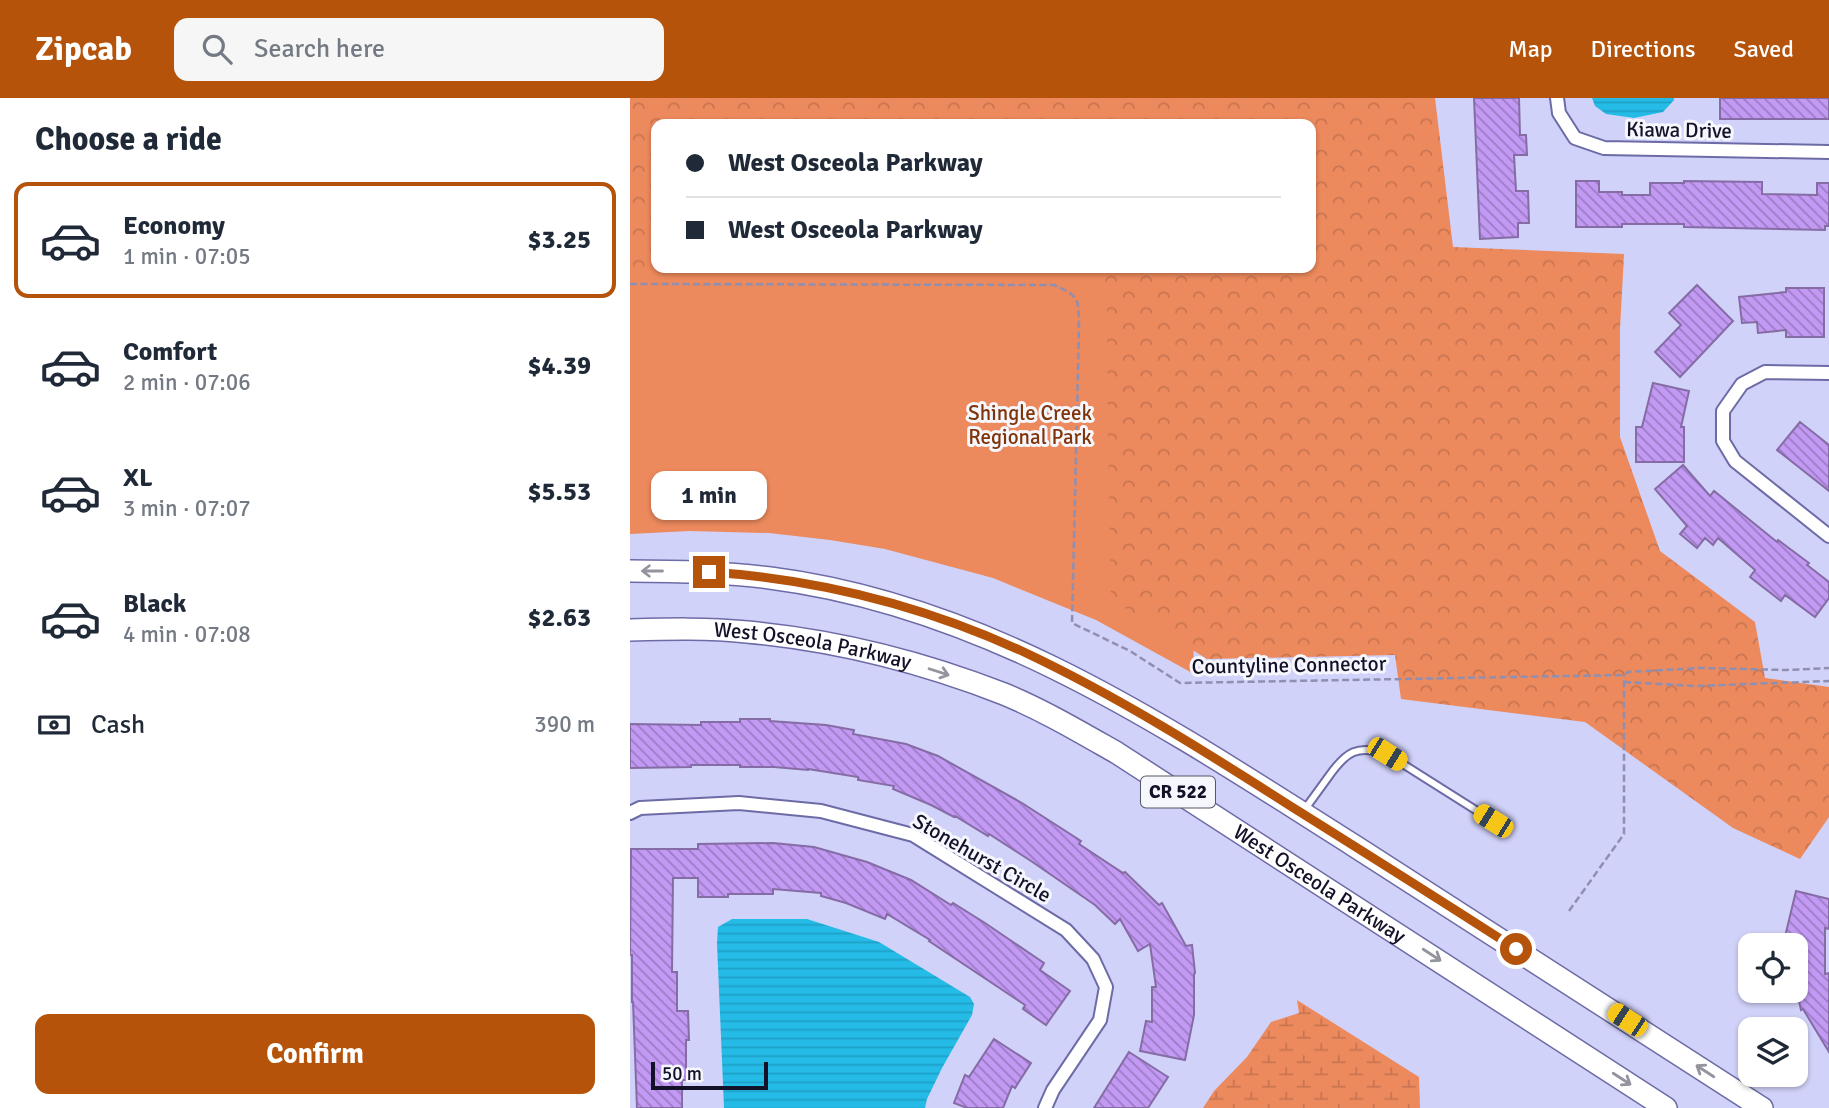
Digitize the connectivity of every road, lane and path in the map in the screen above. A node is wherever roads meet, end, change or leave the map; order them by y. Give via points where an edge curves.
1 (1558, 98) edge
2 (1829, 152) edge
3 (630, 284) edge
4 (1829, 373) edge
5 (1829, 536) edge
6 (630, 571) edge
7 (630, 630) edge
8 (1829, 668) edge
9 (1624, 675) junction
10 (1829, 681) edge
11 (1624, 682) junction
12 (630, 813) edge
13 (1302, 813) junction
14 (1493, 821) dead end
15 (1569, 911) dead end
16 (1045, 1108) edge
17 (1666, 1108) edge
18 (1762, 1108) edge

1 - 2 street, Kiawa Drive via 1559,113 1575,138 1604,148
3 - 9 path, Countyline Connector via 1054,285 1070,292 1078,301 1079,330 1072,623 1130,651 1180,683
4 - 5 street via 1765,372 1742,384 1723,411 1723,441 1735,461
13 -> 6 main road, CR 522 via 1092,686 966,628 862,596 773,578
7 -> 17 main road, West Osceola Parkway / CR 522 via 687,629 802,638 937,671 1006,695 1117,753
8 - 9 path via 1700,668
9 - 11 path
10 - 11 path via 1696,686
11 - 15 path via 1624,834
12 - 16 street, Stonehurst Circle via 640,808 739,803 821,811 912,835 1066,930 1093,959 1106,987 1100,1020
13 - 14 lane via 1341,759 1364,749 1387,754
18 -> 13 main road, CR 522

